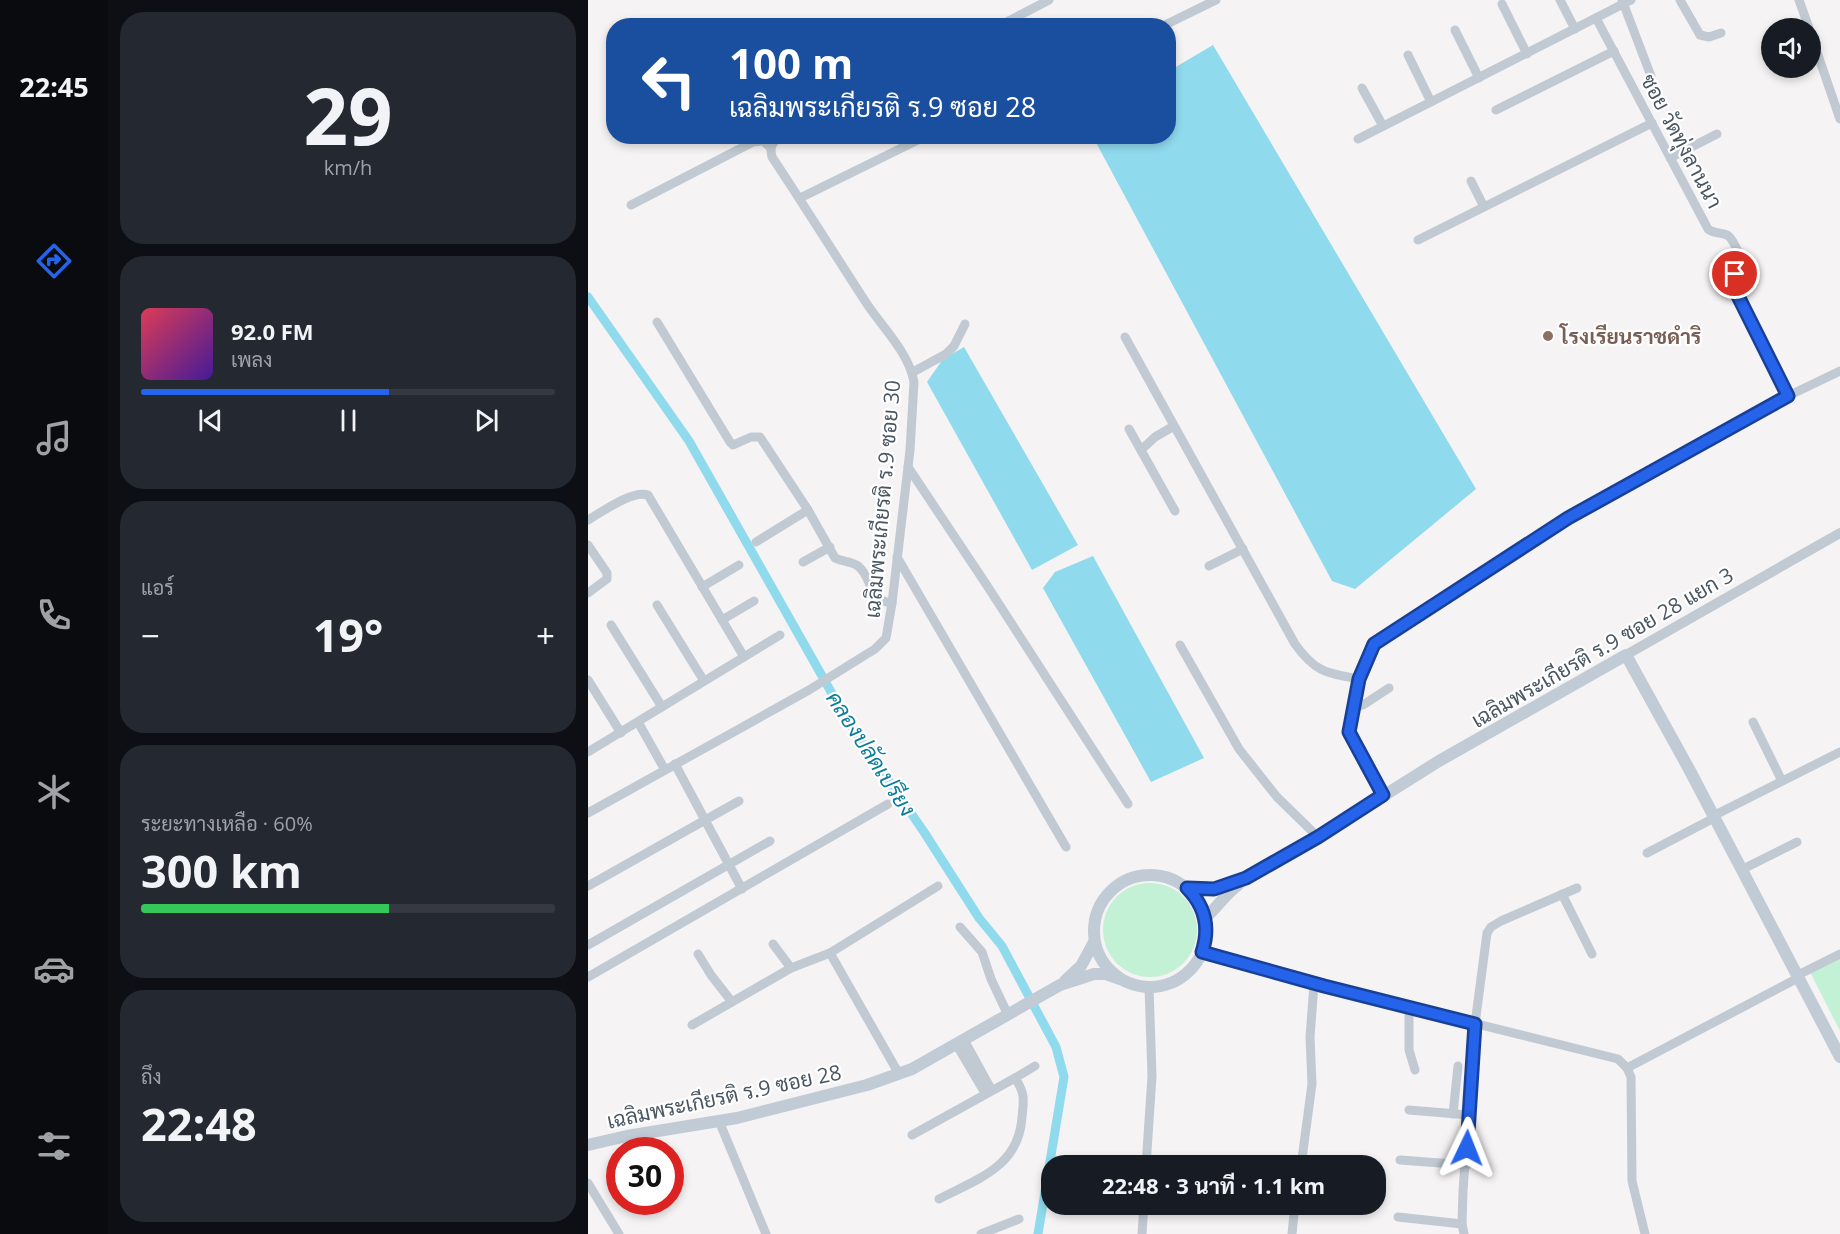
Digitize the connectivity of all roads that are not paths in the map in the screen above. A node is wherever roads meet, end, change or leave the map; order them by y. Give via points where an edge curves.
1 (1049, 0) edge
2 (1216, 0) edge
3 (1560, 0) edge
4 (1680, 0) edge
5 (1799, 0) edge
6 (1626, 1) edge
7 (1502, 4) dead end
8 (1014, 18) edge
9 (1596, 18) junction
10 (1806, 18) edge
11 (1176, 20) edge
12 (1575, 29) junction
13 (1455, 30) dead end
14 (1721, 33) dead end
15 (1614, 51) junction
16 (1527, 54) junction
17 (1408, 55) dead end
18 (1821, 63) edge
19 (1651, 76) dead end
20 (1479, 78) junction
21 (1362, 88) dead end
22 (1431, 102) junction
23 (1496, 110) dead end
24 (1840, 119) edge
25 (1652, 123) junction
26 (1383, 126) junction
27 (1718, 134) dead end
28 (1358, 139) dead end
29 (749, 144) edge
30 (766, 144) edge
31 (772, 144) edge
32 (910, 144) edge
33 (770, 147) junction
34 (1670, 158) junction
35 (1471, 181) dead end
36 (800, 198) junction
37 (631, 205) dead end
38 (1484, 207) junction
39 (1418, 240) dead end
40 (657, 322) dead end
41 (965, 324) dead end
42 (1125, 337) dead end
43 (1840, 371) edge
44 (913, 372) junction
45 (1788, 396) junction
46 (1174, 426) junction
47 (1129, 429) dead end
48 (1141, 450) junction
49 (908, 467) junction
50 (808, 510) junction
51 (1175, 511) dead end
52 (588, 520) edge
53 (1840, 533) edge
54 (756, 542) dead end
55 (588, 545) edge
56 (830, 546) junction
57 (1243, 549) junction
58 (897, 557) junction
59 (803, 562) dead end
60 (739, 565) dead end
61 (1209, 566) dead end
62 (702, 587) junction
63 (588, 593) edge
64 (754, 601) dead end
65 (892, 603) junction
66 (657, 605) dead end
67 (722, 620) junction
68 (611, 625) dead end
69 (780, 635) dead end
70 (1180, 645) dead end
71 (1626, 655) junction
72 (744, 657) junction
73 (1359, 679) junction
74 (588, 680) edge
75 (704, 681) junction
76 (1389, 688) dead end
77 (662, 707) junction
78 (1353, 708) junction
79 (638, 722) junction
80 (1754, 722) dead end
81 (621, 733) junction
82 (588, 752) edge
83 (1840, 752) edge
84 (675, 764) junction
85 (665, 770) junction
86 (1782, 781) junction
87 (1383, 795) junction
88 (739, 801) dead end
89 (888, 804) dead end
90 (1128, 804) dead end
91 (588, 813) edge
92 (1714, 817) junction
93 (705, 820) junction
94 (1318, 837) junction
95 (770, 841) dead end
96 (1797, 842) dead end
97 (1066, 847) dead end
98 (1647, 853) dead end
99 (730, 864) junction
100 (1741, 870) junction
101 (1246, 878) junction
102 (588, 886) edge
103 (938, 886) dead end
104 (742, 888) junction
105 (1187, 888) junction
106 (1577, 888) dead end
107 (1562, 894) junction
108 (1205, 918) junction
109 (960, 927) dead end
110 (1094, 942) junction
111 (773, 944) dead end
112 (588, 945) edge
113 (1202, 952) junction
114 (830, 953) junction
115 (698, 954) dead end
116 (1592, 954) dead end
117 (1840, 954) edge
118 (791, 968) junction
119 (588, 977) edge
120 (1797, 977) junction
121 (1120, 979) junction
122 (1314, 984) junction
123 (1059, 986) junction
124 (1149, 987) junction
125 (732, 1002) junction
126 (1409, 1007) junction
127 (1013, 1012) junction
128 (692, 1024) dead end
129 (1475, 1024) junction
130 (960, 1042) junction
131 (1840, 1057) edge
132 (1035, 1066) dead end
133 (1458, 1066) dead end
134 (1627, 1068) junction
135 (1415, 1071) dead end
136 (899, 1074) junction
137 (1015, 1078) junction
138 (988, 1091) junction
139 (1409, 1110) dead end
140 (1454, 1114) junction
141 (1468, 1115) junction
142 (719, 1121) junction
143 (912, 1135) dead end
144 (588, 1145) edge
145 (1147, 1155) edge
146 (1302, 1155) edge
147 (1400, 1160) dead end
148 (1467, 1165) junction
149 (588, 1184) edge
150 (939, 1199) dead end
151 (1143, 1215) edge
152 (1294, 1215) edge
153 (1398, 1217) dead end
154 (1019, 1219) dead end
155 (1463, 1229) edge
156 (619, 1234) edge
157 (766, 1234) edge
158 (981, 1234) edge
159 (1142, 1234) edge
160 (1292, 1234) edge
161 (1645, 1234) edge

1 - 8 street
2 - 11 street
3 - 12 street
4 - 14 street via 1700,35 1709,38
5 - 10 street
6 - 9 street
6 - 19 street
7 - 16 street
9 - 12 street
9 - 15 street, ซอย วัดทุ่งลานนา
12 - 16 street
13 - 20 street
15 - 23 street
15 - 25 street, ซอย วัดทุ่งลานนา
16 - 20 street
17 - 22 street
18 - 24 street
20 - 22 street
21 - 26 street
22 - 26 street
25 - 34 street, ซอย วัดทุ่งลานนา
25 - 38 street
26 - 28 street
27 - 34 street
29 - 37 street
30 - 33 street
31 - 33 street
32 - 36 street
33 - 36 street, เฉลิมพระเกียรติ ร.9 ซอย 30 via 772,157
34 - 45 street, ซอย วัดทุ่งลานนา via 1708,229 1733,242 1742,263 1734,277 1736,292
35 - 38 street
36 - 44 street, เฉลิมพระเกียรติ ร.9 ซอย 30
38 - 39 street
40 - 50 street via 730,442 733,445 760,437
41 - 44 street via 946,354
42 - 46 street
43 - 45 street
44 - 49 street, เฉลิมพระเกียรติ ร.9 ซอย 30
45 - 73 street via 1568,518 1383,638 1370,650
46 - 48 street
46 - 57 street
47 - 48 street
48 - 51 street
49 - 58 street, เฉลิมพระเกียรติ ร.9 ซอย 30
49 - 90 street
50 - 54 street
50 - 56 street
52 - 62 street via 633,495 648,495
53 - 71 street, เฉลิมพระเกียรติ ร.9 ซอย 28 แยก 3
55 - 63 street via 607,573 604,583
56 - 59 street
56 - 65 street via 838,560 860,568 876,598
57 - 61 street
57 - 73 street via 1305,658 1328,674
58 - 65 street, เฉลิมพระเกียรติ ร.9 ซอย 30
58 - 97 street
60 - 62 street
62 - 67 street
64 - 67 street
65 - 84 street, เฉลิมพระเกียรติ ร.9 ซอย 30 via 886,638 875,650
66 - 75 street
67 - 72 street
68 - 77 street
69 - 72 street
70 - 94 street via 1239,749 1276,797
71 - 87 main road, เฉลิมพระเกียรติ ร.9 ซอย 28 แยก 3
71 - 92 main road
72 - 75 street
73 - 78 street
74 - 81 street
75 - 77 street
76 - 78 street
77 - 79 street
78 - 87 street via 1349,732
79 - 81 street
79 - 85 street
80 - 86 street
81 - 82 street
83 - 86 street
84 - 85 street, เฉลิมพระเกียรติ ร.9 ซอย 30
84 - 93 street
85 - 91 street, เฉลิมพระเกียรติ ร.9 ซอย 30
86 - 92 street
87 - 94 main road, เฉลิมพระเกียรติ ร.9 ซอย 28 แยก 3
88 - 93 street
89 - 104 street
92 - 98 street
92 - 100 main road
93 - 99 street
93 - 102 street
94 - 101 main road, เฉลิมพระเกียรติ ร.9 ซอย 28 แยก 3
95 - 99 street
96 - 100 street
99 - 104 street
99 - 112 street
100 - 120 main road
101 - 105 main road, เฉลิมพระเกียรติ ร.9 ซอย 28 แยก 3 via 1214,889
101 - 108 main road, เฉลิมพระเกียรติ ร.9 ซอย 28 แยก 3
103 - 114 street
104 - 119 street
105 - 108 main road
105 - 110 main road, เฉลิมพระเกียรติ ร.9 ซอย 28 via 1156,874 1123,881 1100,905 1093,927
106 - 107 street
107 - 116 street
107 - 129 street via 1491,927
108 - 113 main road
109 - 127 street via 982,952 991,980
110 - 121 main road via 1099,957
110 - 123 main road, เฉลิมพระเกียรติ ร.9 ซอย 28 via 1081,966
111 - 118 street
113 - 122 street
113 - 124 main road via 1180,978
114 - 118 street
114 - 136 street
115 - 125 street
117 - 120 street
118 - 125 street
120 - 131 main road
120 - 134 street
121 - 123 main road, เฉลิมพระเกียรติ ร.9 ซอย 28 via 1094,974
121 - 124 main road, เฉลิมพระเกียรติ ร.9 ซอย 28
122 - 126 street
122 - 146 street via 1312,1084
123 - 127 main road, เฉลิมพระเกียรติ ร.9 ซอย 28
124 - 145 street via 1152,1076
125 - 128 street
126 - 129 street
126 - 135 street via 1409,1050
127 - 130 main road, เฉลิมพระเกียรติ ร.9 ซอย 28
129 - 134 street via 1610,1056
129 - 141 street
130 - 136 main road, เฉลิมพระเกียรติ ร.9 ซอย 28
130 - 138 street
132 - 137 street
133 - 140 street
134 - 161 street via 1632,1090 1632,1181
136 - 142 main road, เฉลิมพระเกียรติ ร.9 ซอย 28
137 - 138 street
137 - 150 street via 1024,1095 1018,1143 993,1171
138 - 143 street
139 - 140 street
140 - 141 street
141 - 148 street
142 - 144 main road, เฉลิมพระเกียรติ ร.9 ซอย 28
142 - 157 street
147 - 148 street
148 - 155 street
149 - 156 street
151 - 159 street
152 - 160 street
153 - 155 street
154 - 158 street

